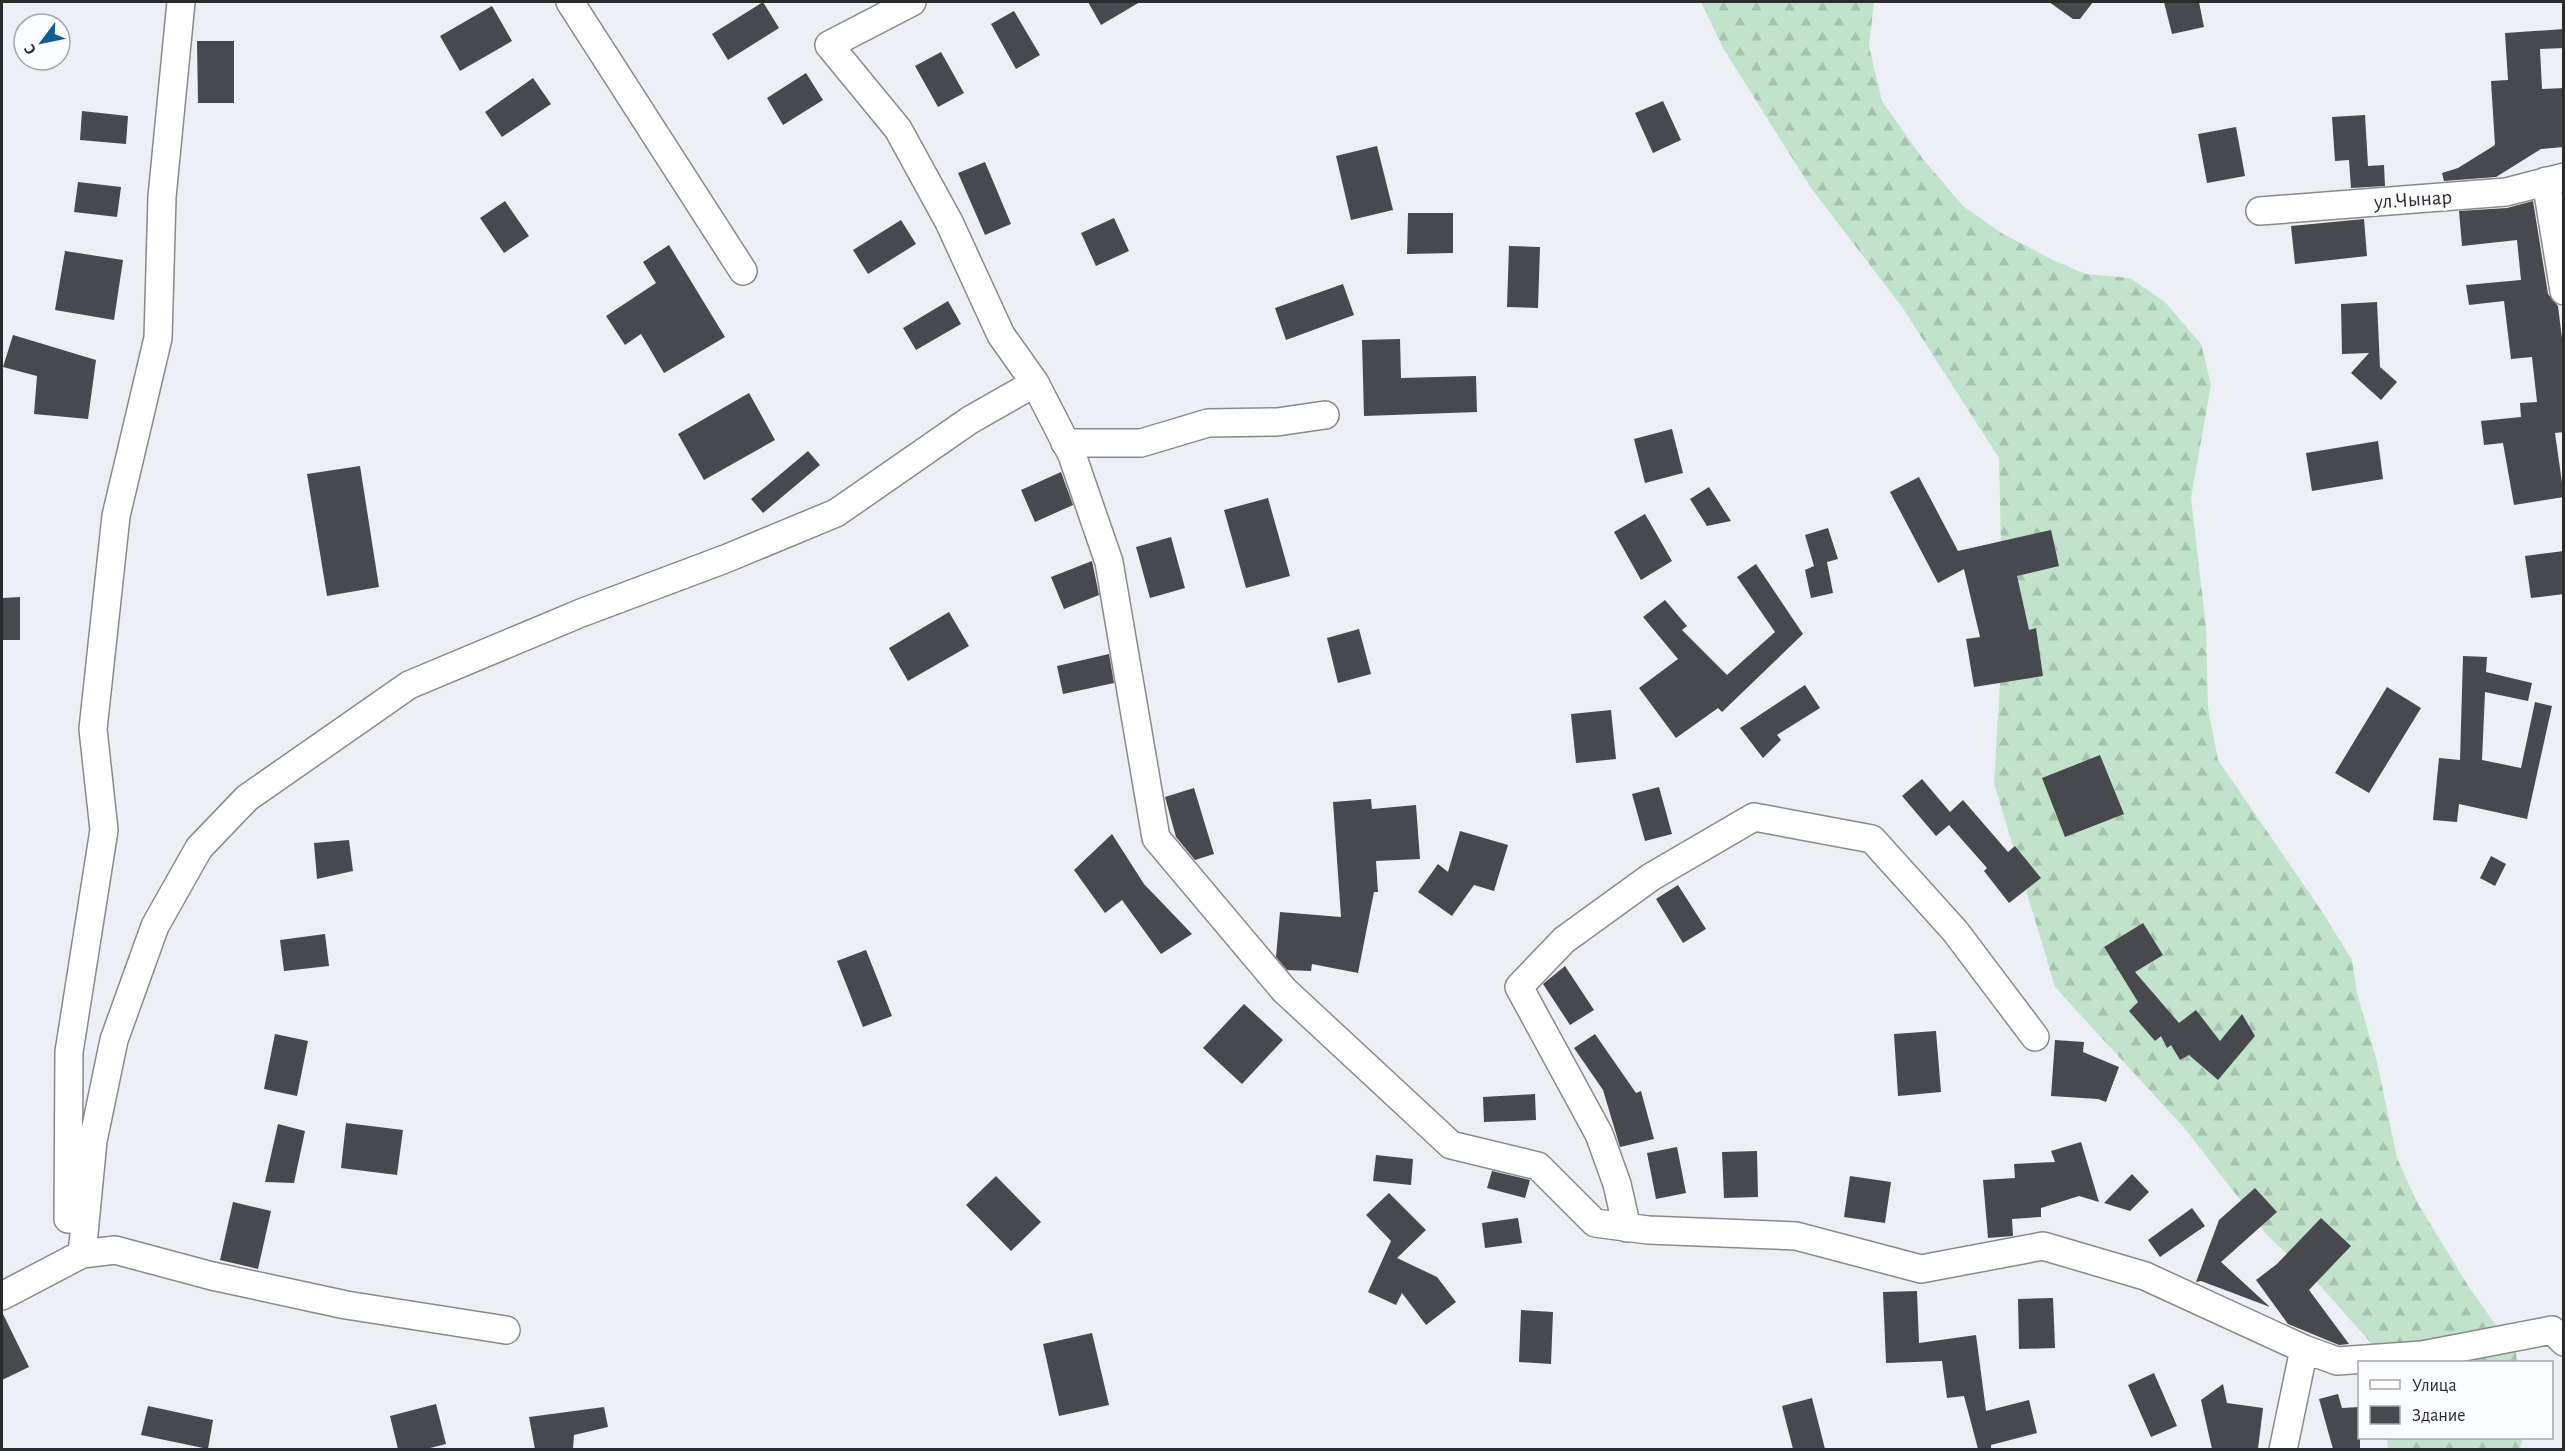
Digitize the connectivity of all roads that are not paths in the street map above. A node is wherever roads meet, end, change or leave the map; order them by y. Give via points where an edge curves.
1 (181, 2) edge
2 (570, 2) edge
3 (912, 2) edge
4 (2555, 179) edge
5 (2260, 211) dead end
6 (743, 271) dead end
7 (2564, 291) edge
8 (1035, 383) junction
9 (1324, 415) dead end
10 (1065, 443) junction
11 (2035, 1037) dead end
12 (1627, 1228) junction
13 (74, 1258) junction
14 (2, 1296) edge
15 (506, 1330) dead end
16 (2564, 1342) edge
17 (2304, 1349) junction
18 (2283, 1449) edge

1 - 13 street via 162,197 158,338 116,516 93,729 104,830 69,1052
2 - 6 street
3 - 8 street via 829,45 898,129 949,222 1001,335
4 - 5 street, ул.Чынар via 2506,192
4 - 7 street
8 - 10 street
8 - 13 street via 970,420 836,513 409,685 247,798 198,848 155,926 114,1040
9 - 10 street via 1277,422 1208,423 1141,443
10 - 12 street via 1109,562 1156,838 1284,990 1451,1145 1538,1166 1595,1223
11 - 12 street via 1955,931 1872,839 1754,817 1641,884 1564,940 1519,987 1599,1134
12 - 17 street via 1796,1236 1921,1269 2043,1246 2145,1276
13 - 14 street
13 - 15 street via 115,1250 346,1305
16 - 17 street via 2552,1330 2422,1354 2337,1361
17 - 18 street

